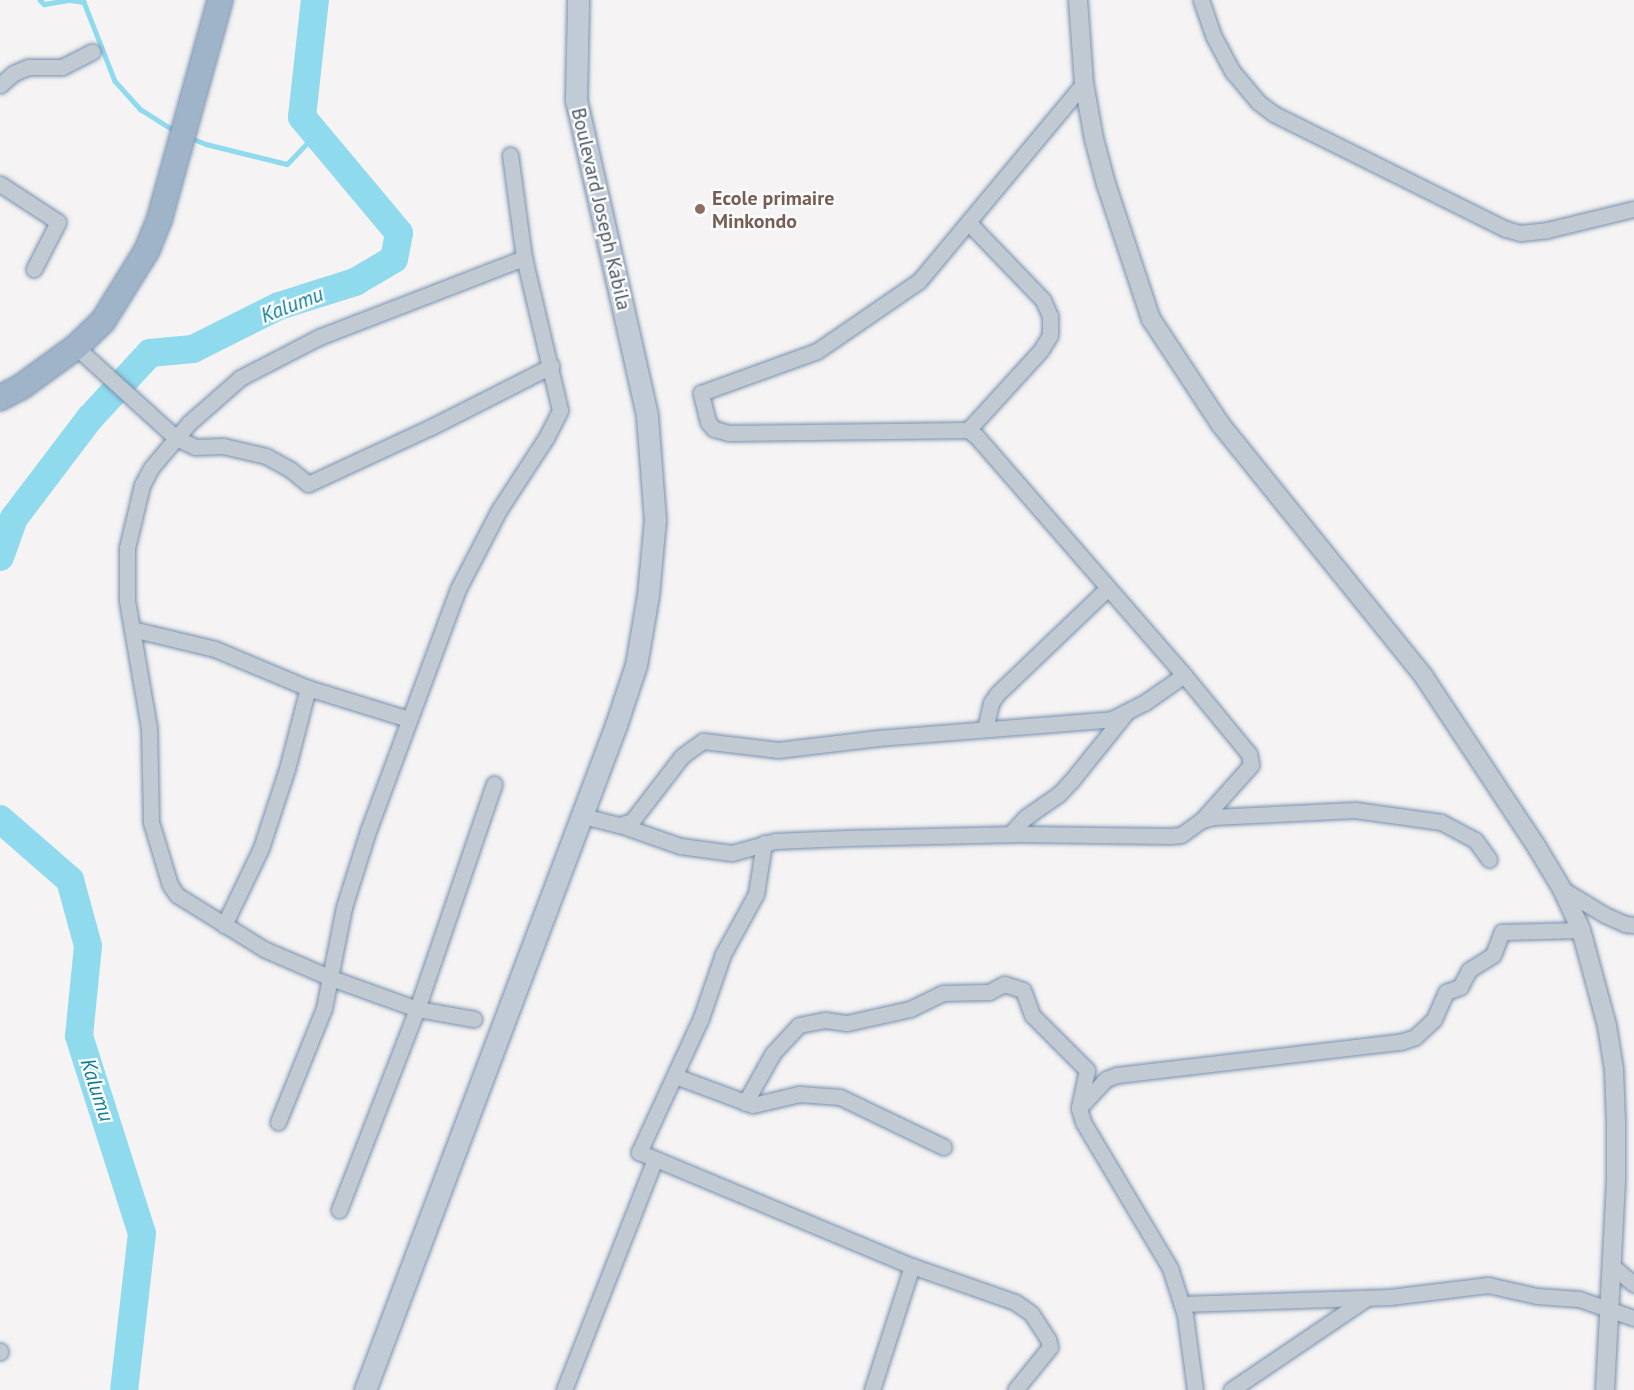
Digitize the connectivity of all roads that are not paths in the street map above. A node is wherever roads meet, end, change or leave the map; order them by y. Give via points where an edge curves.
1 (220, 0) edge
2 (578, 0) edge
3 (1078, 0) edge
4 (1201, 0) edge
5 (92, 52) dead end
6 (1084, 83) junction
7 (0, 85) edge
8 (510, 155) dead end
9 (0, 184) edge
10 (1634, 209) edge
11 (968, 222) junction
12 (524, 258) junction
13 (34, 269) dead end
14 (76, 347) junction
15 (551, 366) junction
16 (0, 398) edge
17 (968, 430) junction
18 (176, 438) junction
19 (1108, 588) junction
20 (132, 629) junction
21 (1185, 675) junction
22 (308, 688) junction
23 (1125, 714) junction
24 (408, 719) junction
25 (985, 729) junction
26 (494, 784) dead end
27 (583, 816) junction
28 (1202, 820) junction
29 (620, 825) junction
30 (1010, 834) junction
31 (764, 843) junction
32 (1489, 859) dead end
33 (1562, 889) junction
34 (1634, 925) edge
35 (224, 926) junction
36 (1581, 930) junction
37 (331, 978) junction
38 (417, 1009) junction
39 (474, 1019) dead end
40 (1087, 1070) junction
41 (675, 1076) junction
42 (1106, 1079) junction
43 (745, 1103) junction
44 (1079, 1108) junction
45 (278, 1122) dead end
46 (944, 1147) dead end
47 (655, 1159) junction
48 (339, 1210) dead end
49 (1611, 1265) junction
50 (912, 1266) junction
51 (1634, 1284) edge
52 (1367, 1298) junction
53 (1182, 1304) junction
54 (1609, 1307) junction
55 (1634, 1318) edge
56 (365, 1390) edge
57 (564, 1390) edge
58 (872, 1390) edge
59 (1015, 1390) edge
60 (1196, 1390) edge
61 (1231, 1390) edge
62 (1605, 1390) edge

1 - 14 highway via 160,217 147,250 103,321
2 - 27 main road, Boulevard Joseph Kabila via 576,99 647,415 655,520 636,665
3 - 6 street
4 - 10 street via 1214,37 1233,72 1258,102 1274,114 1506,229 1520,233 1547,230
5 - 7 street via 62,67 28,67
6 - 11 street
6 - 33 street via 1106,184 1144,301 1159,334 1221,424 1424,677 1488,769
8 - 12 street
9 - 13 street via 58,222
11 - 17 street via 1043,300 1048,307 1050,335
11 - 17 street via 919,281 831,344 701,393 708,422 714,429 729,433
12 - 15 street
12 - 18 street via 279,355 210,402
14 - 16 highway
14 - 18 street
15 - 18 street via 312,483 304,482 266,456 223,446 195,447
15 - 24 street via 560,410 469,564
17 - 19 street
18 - 20 street via 151,468 132,518 127,569
19 - 21 street
19 - 25 street via 997,694
20 - 22 street via 215,649
20 - 35 street via 149,728 151,822 170,885 177,895
21 - 23 street
21 - 28 street via 1251,759 1251,765
22 - 24 street
22 - 35 street via 261,848
23 - 25 street via 1112,719
23 - 30 street via 1058,795 1026,817
24 - 37 street via 344,907
25 - 29 street via 778,750 703,741 682,756 632,821
26 - 38 street
27 - 29 street
27 - 56 main road, Boulevard Joseph Kabila
28 - 30 street via 1181,835 1170,836
28 - 32 street via 1355,810 1441,822 1476,840
29 - 31 street via 680,846 732,854
30 - 31 street
31 - 41 street via 756,894 720,960 701,1018
33 - 34 street via 1605,915
33 - 36 street
35 - 37 street via 264,949
36 - 42 street via 1502,932 1489,959 1468,970 1460,987 1446,992 1426,1030 1400,1042 1224,1061
36 - 49 street via 1607,1026 1614,1069 1616,1181
37 - 38 street
37 - 45 street via 324,1008
38 - 39 street
38 - 48 street
40 - 42 street
40 - 43 street via 1032,1015 1023,990 1004,984 988,992 943,993 910,1009 847,1023 818,1021 799,1025 773,1053
40 - 44 street
41 - 43 street
41 - 47 street via 639,1152
42 - 44 street
43 - 46 street via 760,1105 799,1094 840,1097
44 - 53 street via 1083,1122 1164,1257
47 - 50 street
47 - 57 street
49 - 51 street
49 - 54 street
50 - 58 street
50 - 59 street via 1015,1302 1031,1313 1050,1347
52 - 53 street
52 - 54 street via 1488,1285
52 - 61 street
53 - 60 street
54 - 55 street
54 - 62 street

